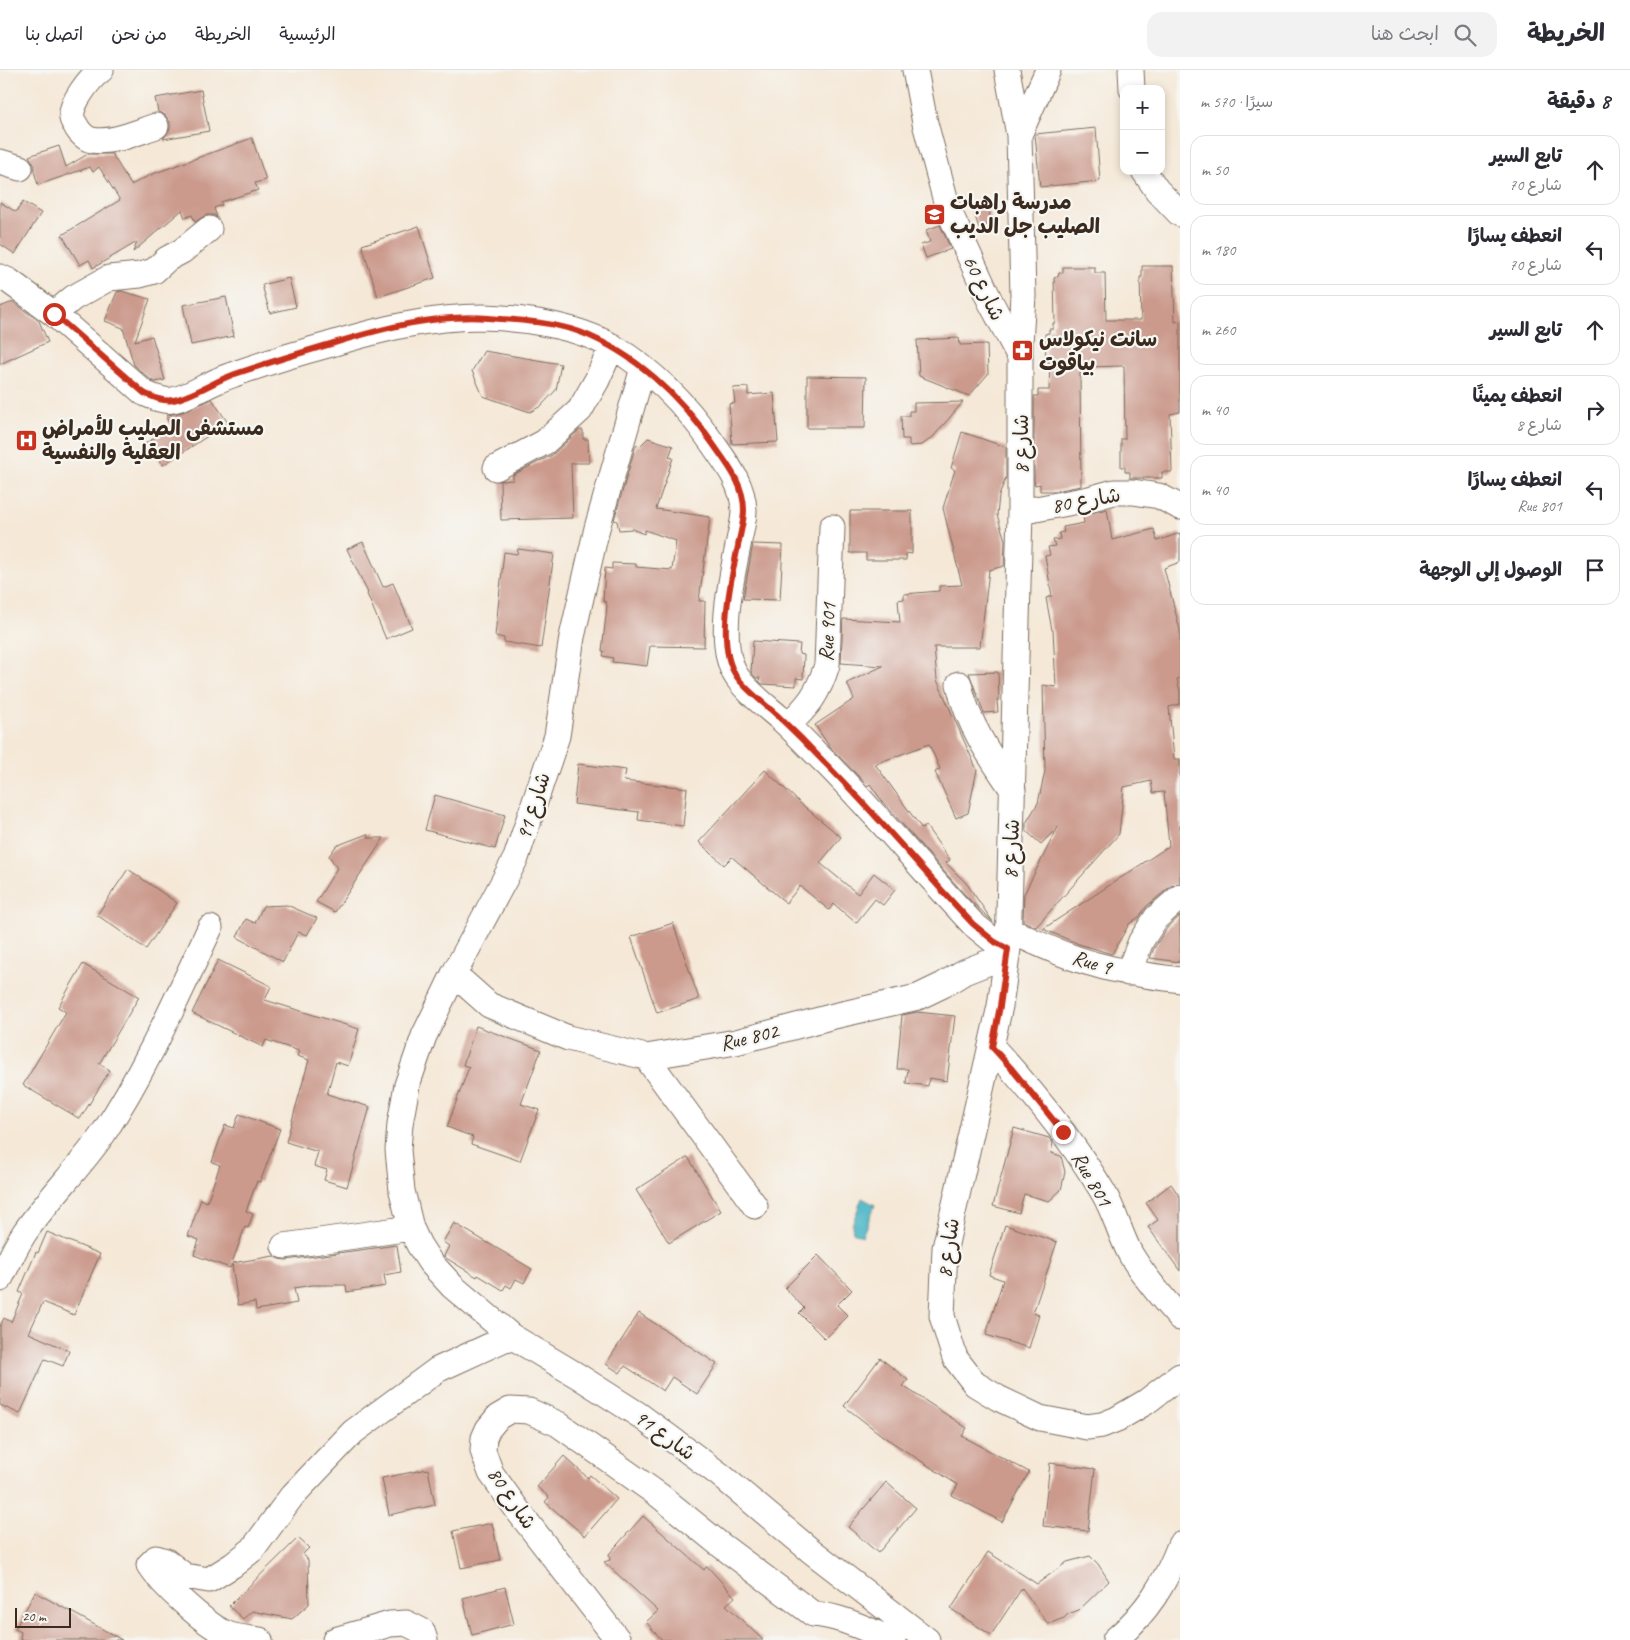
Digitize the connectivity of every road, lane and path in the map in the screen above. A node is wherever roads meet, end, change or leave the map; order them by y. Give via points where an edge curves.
1 (101, 70) edge
2 (915, 70) edge
3 (1006, 70) edge
4 (1048, 70) edge
5 (1131, 70) edge
6 (1132, 85) edge
7 (156, 126) dead end
8 (1018, 135) junction
9 (1147, 175) edge
10 (1180, 214) edge
11 (209, 229) dead end
12 (0, 277) edge
13 (54, 314) junction
14 (612, 346) junction
15 (1021, 359) junction
16 (643, 368) junction
17 (496, 468) dead end
18 (1180, 507) edge
19 (1020, 512) junction
20 (832, 527) dead end
21 (959, 684) dead end
22 (788, 725) junction
23 (1013, 790) junction
24 (1180, 897) edge
25 (210, 928) dead end
26 (1007, 947) junction
27 (1128, 973) junction
28 (454, 974) junction
29 (1180, 980) edge
30 (439, 1004) junction
31 (489, 1005) junction
32 (992, 1047) junction
33 (646, 1058) junction
34 (755, 1206) dead end
35 (411, 1228) junction
36 (284, 1246) dead end
37 (0, 1279) edge
38 (1180, 1318) edge
39 (512, 1336) junction
40 (1180, 1376) edge
41 (1180, 1545) edge
42 (813, 1614) junction
43 (260, 1640) edge
44 (335, 1640) edge
45 (425, 1640) edge
46 (618, 1640) edge
47 (846, 1640) edge
48 (893, 1640) edge
49 (926, 1640) edge
50 (1115, 1640) edge

1 - 7 street via 73,106 71,118 80,132 89,140 100,141
2 - 15 street, شارع 60 via 925,123 948,209
3 - 8 street, شارع 8
4 - 8 street
5 - 6 street
8 - 15 street, شارع 8 via 1023,296
9 - 10 street
11 - 13 street via 154,270 109,278 73,298
12 - 13 street, Rue 9
13 - 14 street, Rue 9 via 144,393 171,401 268,362 389,327 446,318 485,317 545,324 578,332
14 - 16 street, Rue 9
14 - 17 street via 580,410 545,442
15 - 19 street, شارع 8
16 - 22 street, Rue 9 via 679,400 706,434 738,484 744,513 730,596 726,651 737,678
16 - 28 street, شارع 91 via 597,528 572,636 557,736 516,858
18 - 19 street, شارع 80 via 1159,496 1114,492
19 - 23 street, شارع 8
20 - 22 street, Rue 901 via 826,666 820,686 808,705
21 - 23 street via 969,718
22 - 26 street, Rue 9 via 973,924 995,942
23 - 26 street, شارع 8
24 - 27 street via 1156,918 1140,941
25 - 37 street via 126,1097 103,1134 25,1233
26 - 27 street, Rue 9 via 1048,948
26 - 32 street, شارع 8
26 - 33 street, Rue 802 via 986,963 918,997 736,1042
27 - 29 street, Rue 9
28 - 30 street, شارع 91
28 - 31 street, Rue 802
30 - 31 street, Rue 802
30 - 35 street, شارع 91 via 407,1085 400,1124 398,1150 402,1191
31 - 33 street, Rue 802 via 568,1038
32 - 38 street, Rue 801 via 1077,1150 1105,1195 1131,1255 1152,1288
32 - 40 street, شارع 8 via 945,1248 942,1316 955,1358 975,1384 998,1398 1040,1418 1086,1427 1117,1419
33 - 34 street
35 - 36 street
35 - 39 street, شارع 91 via 430,1262 453,1287
39 - 43 street via 436,1370 353,1432 292,1496 253,1549 217,1575 209,1580 185,1576 166,1561 156,1558 149,1565 159,1579 206,1621 226,1634
39 - 49 street, شارع 91 via 655,1427 719,1474
41 - 50 street via 1172,1567 1155,1596 1135,1623
42 - 46 street, شارع 80 via 660,1496 558,1424 529,1411 510,1410 498,1417 484,1438 483,1451 492,1473
42 - 47 street, شارع 80
42 - 48 street via 839,1618
44 - 45 street via 390,1624 406,1623 422,1632

